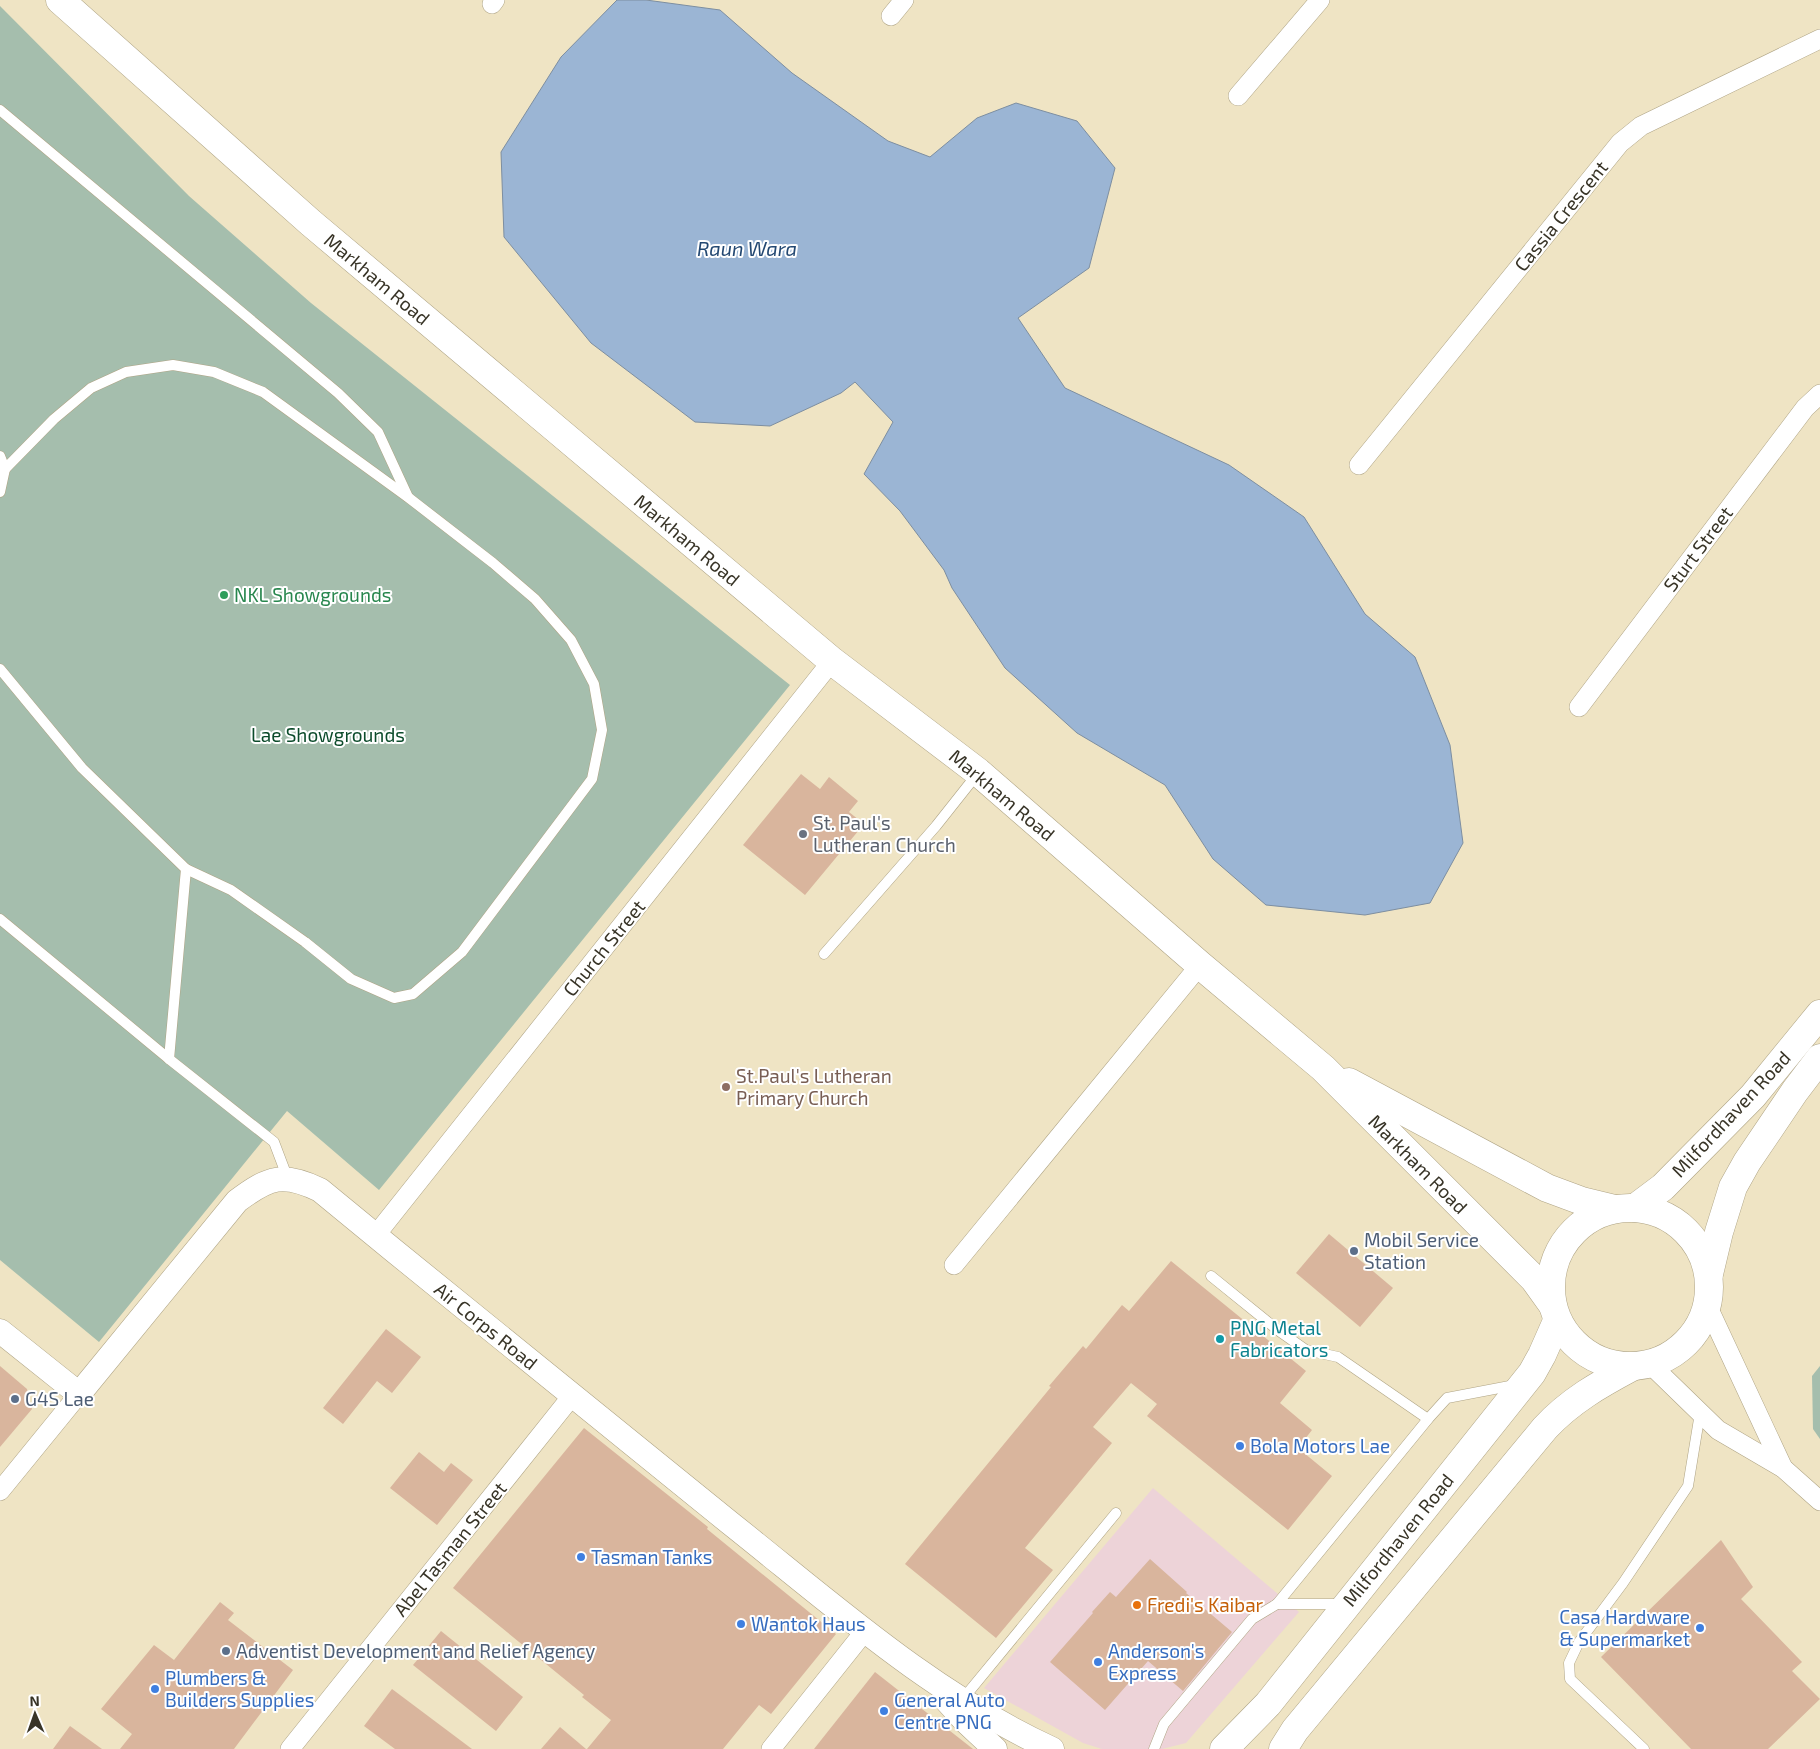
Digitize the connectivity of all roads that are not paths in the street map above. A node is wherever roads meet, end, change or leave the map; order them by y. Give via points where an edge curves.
1 (60, 0) edge
2 (904, 0) edge
3 (1320, 0) edge
4 (891, 16) dead end
5 (1820, 39) edge
6 (1238, 96) dead end
7 (0, 110) edge
8 (1820, 394) edge
9 (0, 456) edge
10 (1360, 465) dead end
11 (6, 469) junction
12 (0, 492) edge
13 (409, 498) junction
14 (832, 661) junction
15 (0, 669) edge
16 (1579, 707) dead end
17 (978, 772) junction
18 (186, 869) junction
19 (0, 919) edge
20 (824, 954) dead end
21 (1200, 965) junction
22 (1820, 1014) edge
23 (1820, 1058) edge
24 (169, 1059) junction
25 (1323, 1068) junction
26 (288, 1179) junction
27 (1625, 1209) junction
28 (375, 1236) junction
29 (954, 1265) dead end
30 (1708, 1274) junction
31 (1210, 1276) dead end
32 (1707, 1305) junction
33 (1554, 1312) junction
34 (0, 1331) edge
35 (1641, 1365) junction
36 (1523, 1384) junction
37 (79, 1394) junction
38 (572, 1396) junction
39 (1700, 1413) junction
40 (1428, 1419) junction
41 (1783, 1468) junction
42 (0, 1491) edge
43 (1820, 1501) edge
44 (1116, 1513) dead end
45 (1277, 1604) junction
46 (1348, 1604) junction
47 (865, 1631) junction
48 (922, 1672) junction
49 (962, 1700) junction
50 (290, 1749) edge
51 (771, 1749) edge
52 (995, 1749) edge
53 (1052, 1749) edge
54 (1154, 1749) edge
55 (1224, 1749) edge
56 (1282, 1749) edge
57 (1644, 1749) edge

1 - 14 main road, Markham Road via 311,223
2 - 4 street
3 - 6 street
5 - 10 street, Cassia Crescent via 1641,126 1620,143
7 - 13 lane via 338,393 378,432
8 - 16 street, Sturt Street via 1805,408
9 - 11 lane
11 - 12 lane
11 - 13 lane via 54,419 91,388 126,372 173,366 214,372 263,392
13 - 18 lane via 535,599 572,640 594,684 602,730 592,779 462,952 413,994 394,998 351,979 305,942 230,890
14 - 17 main road, Markham Road
14 - 28 street, Church Street
15 - 18 lane via 82,768
17 - 20 lane via 936,826
17 - 21 main road, Markham Road
18 - 24 lane
19 - 24 lane
21 - 25 main road, Markham Road
21 - 29 street
22 - 27 main road, Milfordhaven Road via 1753,1096 1663,1187
23 - 30 main road, Milfordhaven Road via 1733,1187
24 - 26 lane via 274,1142
25 - 27 main road, Markham Road via 1547,1188 1582,1202
25 - 33 main road, Markham Road via 1534,1279
26 - 28 street, Air Corps Road via 302,1181 320,1190
26 - 37 street, Air Corps Road via 270,1180 237,1201
27 - 30 main road via 1661,1214 1683,1228 1700,1249
27 - 33 main road via 1591,1218 1571,1234 1557,1255 1550,1279
28 - 38 street, Air Corps Road
30 - 32 main road
31 - 40 lane via 1306,1350 1338,1357
32 - 35 main road via 1701,1323 1686,1344 1666,1358
32 - 41 street
33 - 35 main road via 1572,1342 1592,1357 1616,1366
33 - 36 main road, Milfordhaven Road via 1542,1355
34 - 37 street
35 - 39 street
35 - 56 main road via 1587,1392 1558,1413
36 - 40 lane via 1447,1398
36 - 46 main road, Milfordhaven Road
37 - 42 street
38 - 47 street, Air Corps Road
38 - 50 street, Abel Tasman Street
39 - 41 street via 1718,1430
39 - 57 lane via 1688,1486 1580,1642 1569,1663 1570,1679
40 - 45 lane
41 - 43 street
44 - 49 lane
45 - 46 lane
45 - 54 lane via 1252,1619 1213,1664 1164,1724
46 - 55 main road, Milfordhaven Road via 1268,1704
47 - 48 street, Air Corps Road
47 - 51 street
48 - 49 street, Air Corps Road
48 - 52 street, Air Corps Road via 964,1720
49 - 53 street, Air Corps Road via 1022,1736

